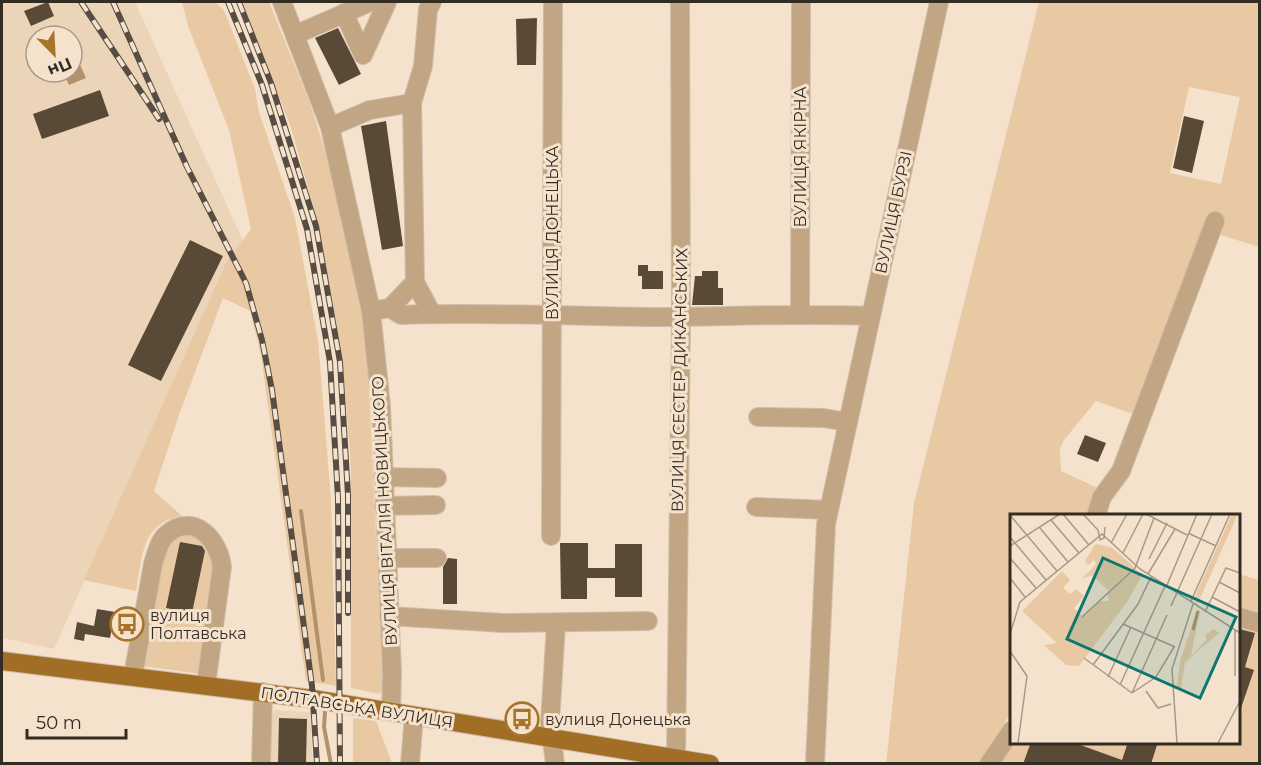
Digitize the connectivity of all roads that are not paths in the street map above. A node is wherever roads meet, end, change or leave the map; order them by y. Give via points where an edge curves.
1 (282, 2) edge
2 (370, 2) edge
3 (387, 2) edge
4 (432, 2) edge
5 (553, 2) edge
6 (680, 2) edge
7 (801, 2) edge
8 (939, 2) edge
9 (344, 13) junction
10 (295, 34) junction
11 (412, 103) junction
12 (330, 127) junction
13 (1215, 221) dead end
14 (415, 282) junction
15 (390, 308) junction
16 (371, 311) junction
17 (800, 313) junction
18 (432, 314) junction
19 (552, 316) junction
20 (870, 316) junction
21 (681, 317) junction
22 (758, 417) dead end
23 (847, 422) junction
24 (383, 477) junction
25 (436, 478) dead end
26 (384, 506) junction
27 (436, 506) dead end
28 (756, 507) dead end
29 (829, 510) junction
30 (1097, 514) edge
31 (551, 536) dead end
32 (387, 558) junction
33 (437, 558) dead end
34 (389, 616) junction
35 (1240, 617) edge
36 (648, 621) dead end
37 (1260, 623) edge
38 (556, 624) junction
39 (2, 661) edge
40 (133, 676) junction
41 (206, 685) junction
42 (263, 692) junction
43 (391, 711) junction
44 (414, 716) junction
45 (1010, 733) edge
46 (552, 738) junction
47 (664, 759) edge
48 (261, 764) edge
49 (410, 764) edge
50 (555, 764) edge
51 (710, 764) edge
52 (814, 764) edge
53 (989, 764) edge

1 - 10 street, ВУЛИЦЯ ВІТАЛІЯ НОВИЦЬКОГО
2 - 9 street
3 - 9 street via 363,55
4 - 11 street via 423,66
5 - 19 street, ВУЛИЦЯ ДОНЕЦЬКА
6 - 21 street, ВУЛИЦЯ СЕСТЕР ДИКАНСЬКИХ
7 - 17 street, ВУЛИЦЯ ЯКІРНА
8 - 20 street, ВУЛИЦЯ БУРЗІ
9 - 10 street
10 - 12 street, ВУЛИЦЯ ВІТАЛІЯ НОВИЦЬКОГО
11 - 12 street via 370,110
11 - 14 street
12 - 16 street, ВУЛИЦЯ ВІТАЛІЯ НОВИЦЬКОГО
13 - 30 street via 1121,471 1102,497
14 - 15 street
14 - 18 street
15 - 16 street
15 - 18 street via 401,315
16 - 24 street, ВУЛИЦЯ ВІТАЛІЯ НОВИЦЬКОГО via 381,406
17 - 20 street
17 - 21 street
18 - 19 street
19 - 21 street
19 - 31 street, ВУЛИЦЯ ДОНЕЦЬКА
20 - 23 street, ВУЛИЦЯ БУРЗІ
21 - 47 street, ВУЛИЦЯ СЕСТЕР ДИКАНСЬКИХ
22 - 23 street
23 - 29 street, ВУЛИЦЯ БУРЗІ
24 - 25 street
24 - 26 street, ВУЛИЦЯ ВІТАЛІЯ НОВИЦЬКОГО
26 - 27 street
26 - 32 street, ВУЛИЦЯ ВІТАЛІЯ НОВИЦЬКОГО
28 - 29 street
29 - 52 street, ВУЛИЦЯ БУРЗІ
32 - 33 street
32 - 34 street, ВУЛИЦЯ ВІТАЛІЯ НОВИЦЬКОГО
34 - 38 street
34 - 43 street, ВУЛИЦЯ ВІТАЛІЯ НОВИЦЬКОГО
35 - 37 street
36 - 38 street
38 - 46 street
39 - 40 main road, ПОЛТАВСЬКА ВУЛИЦЯ
40 - 41 main road, ПОЛТАВСЬКА ВУЛИЦЯ
40 - 41 street via 158,549 165,535 177,528 191,527 214,540 221,554
41 - 42 main road, ПОЛТАВСЬКА ВУЛИЦЯ
42 - 43 main road, ПОЛТАВСЬКА ВУЛИЦЯ
42 - 48 street
43 - 44 main road, ПОЛТАВСЬКА ВУЛИЦЯ
44 - 46 main road, ПОЛТАВСЬКА ВУЛИЦЯ
44 - 49 street
45 - 53 street
46 - 47 main road, ПОЛТАВСЬКА ВУЛИЦЯ
46 - 50 street
47 - 51 main road, ПОЛТАВСЬКА ВУЛИЦЯ

